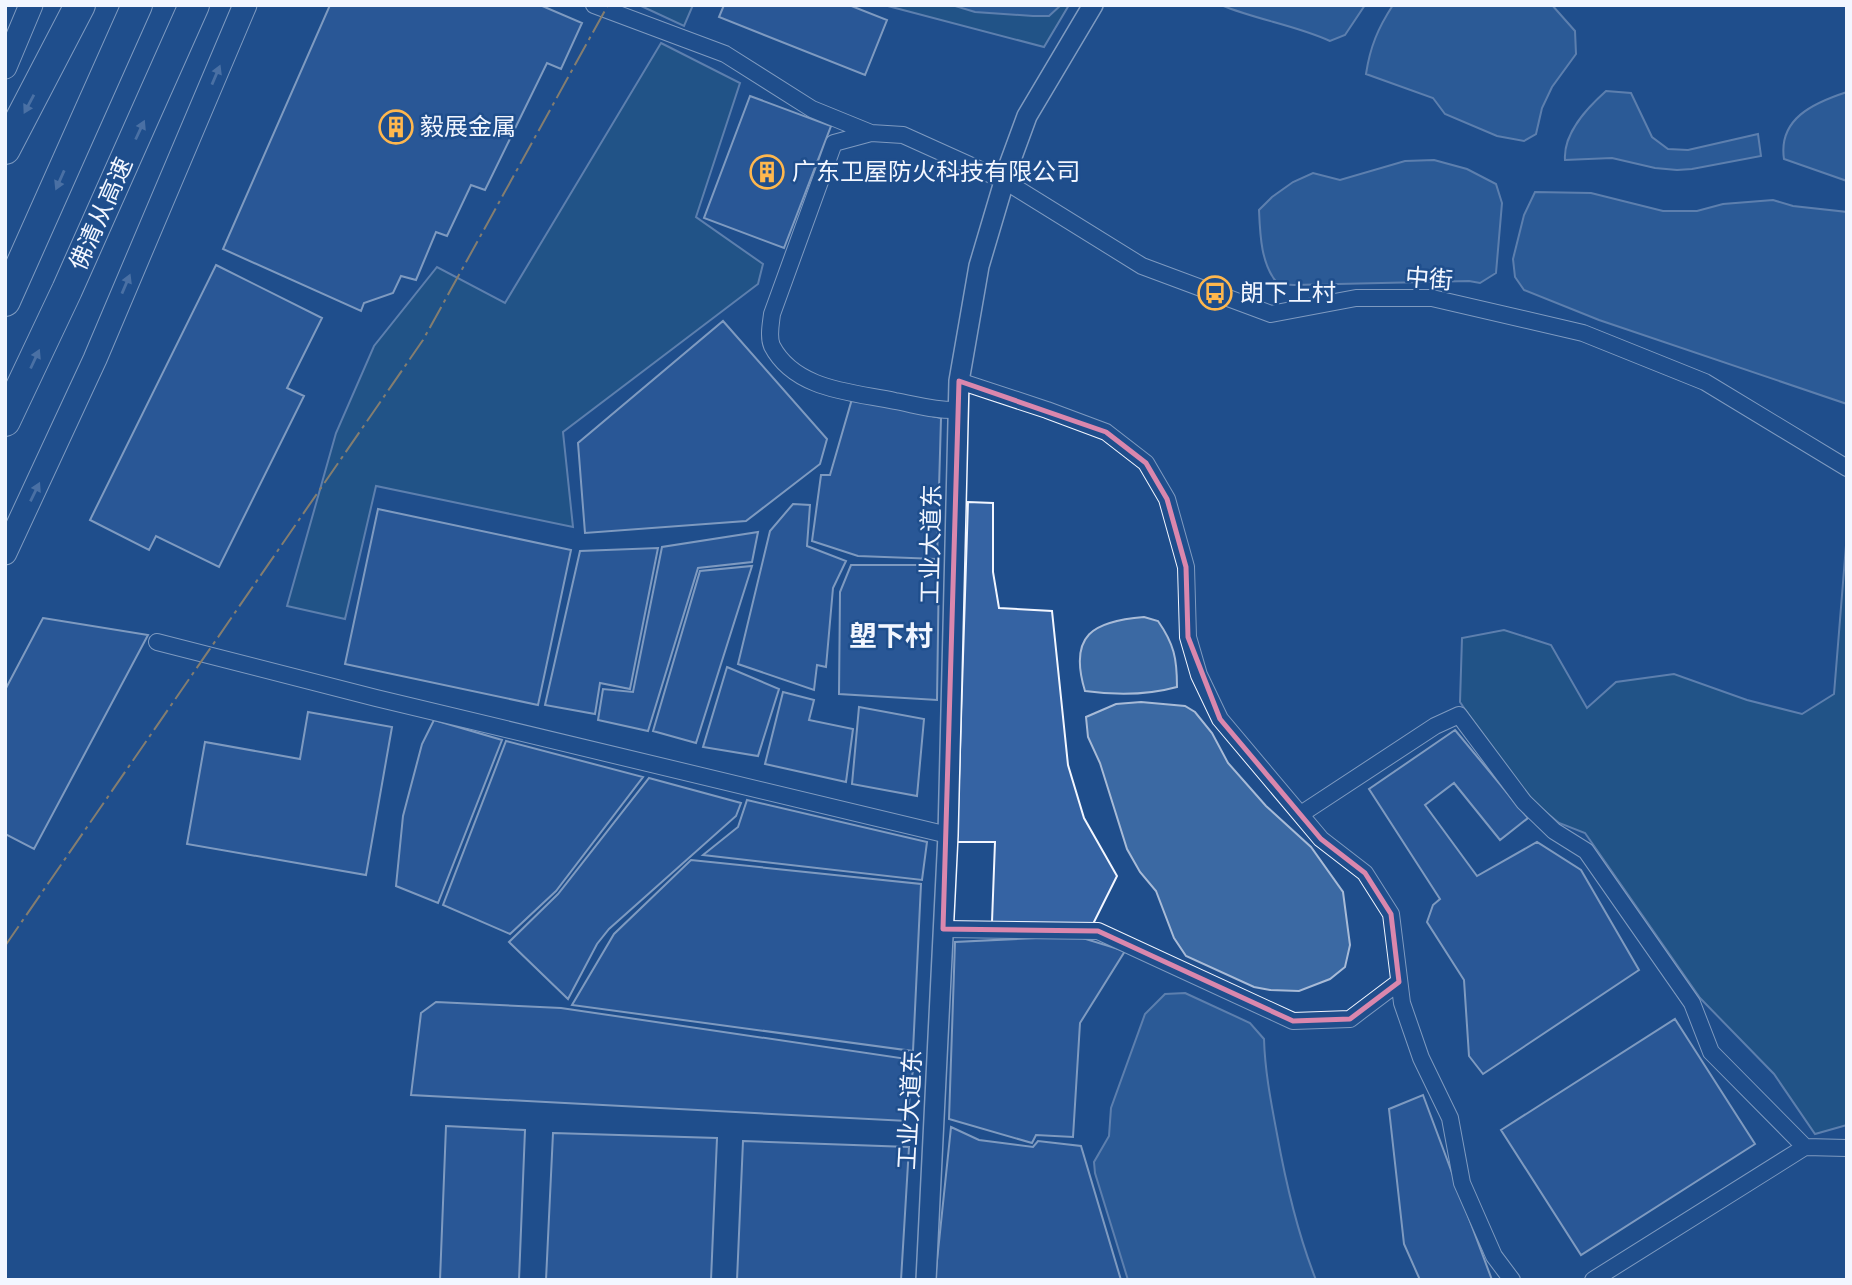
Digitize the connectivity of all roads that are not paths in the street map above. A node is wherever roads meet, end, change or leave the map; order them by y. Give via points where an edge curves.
1 (31, 5) edge
2 (72, 5) edge
3 (80, 5) edge
4 (137, 5) edge
5 (194, 5) edge
6 (246, 5) edge
7 (594, 5) edge
8 (1093, 5) edge
9 (52, 60) junction
10 (5, 68) edge
11 (871, 132) junction
12 (5, 149) edge
13 (1005, 181) junction
14 (5, 302) edge
15 (959, 381) junction
16 (958, 410) junction
17 (5, 421) edge
18 (1847, 468) edge
19 (5, 554) edge
20 (157, 642) dead end
21 (1301, 814) junction
22 (948, 835) junction
23 (943, 929) junction
24 (1399, 982) junction
25 (1805, 1147) junction
26 (1847, 1148) edge
27 (926, 1280) edge
28 (1512, 1280) edge
29 (1594, 1280) edge

1 - 10 main road
2 - 9 highway
3 - 9 highway
4 -> 14 highway
17 -> 5 highway, 佛清从高速
19 -> 6 main road via 95,359
7 - 11 street via 725,54 812,109
8 - 13 street, 工业大道东 via 1027,116
9 -> 12 highway
11 - 13 street, 中街 via 902,135
11 - 16 street via 834,143 772,314 770,343 786,366 813,382 936,411
13 - 15 street, 工业大道东 via 979,266
13 - 18 street, 中街 via 1142,266 1271,314 1356,298 1432,298 1583,333 1705,382
15 - 16 street, 工业大道东
15 - 21 street via 1106,432 1146,463 1167,499 1186,567 1188,637 1199,674 1220,719
16 - 22 street, 工业大道东
20 - 22 street
21 - 24 street via 1321,839 1365,873 1391,914
21 - 25 street via 1459,715 1524,802 1554,831 1586,851 1692,1003 1711,1052
22 - 23 street, 工业大道东
23 - 24 street via 1098,931 1293,1021 1350,1018
23 - 27 street, 工业大道东
24 - 28 street via 1421,1058 1450,1118 1462,1183 1494,1256
25 - 26 street
25 - 29 street

